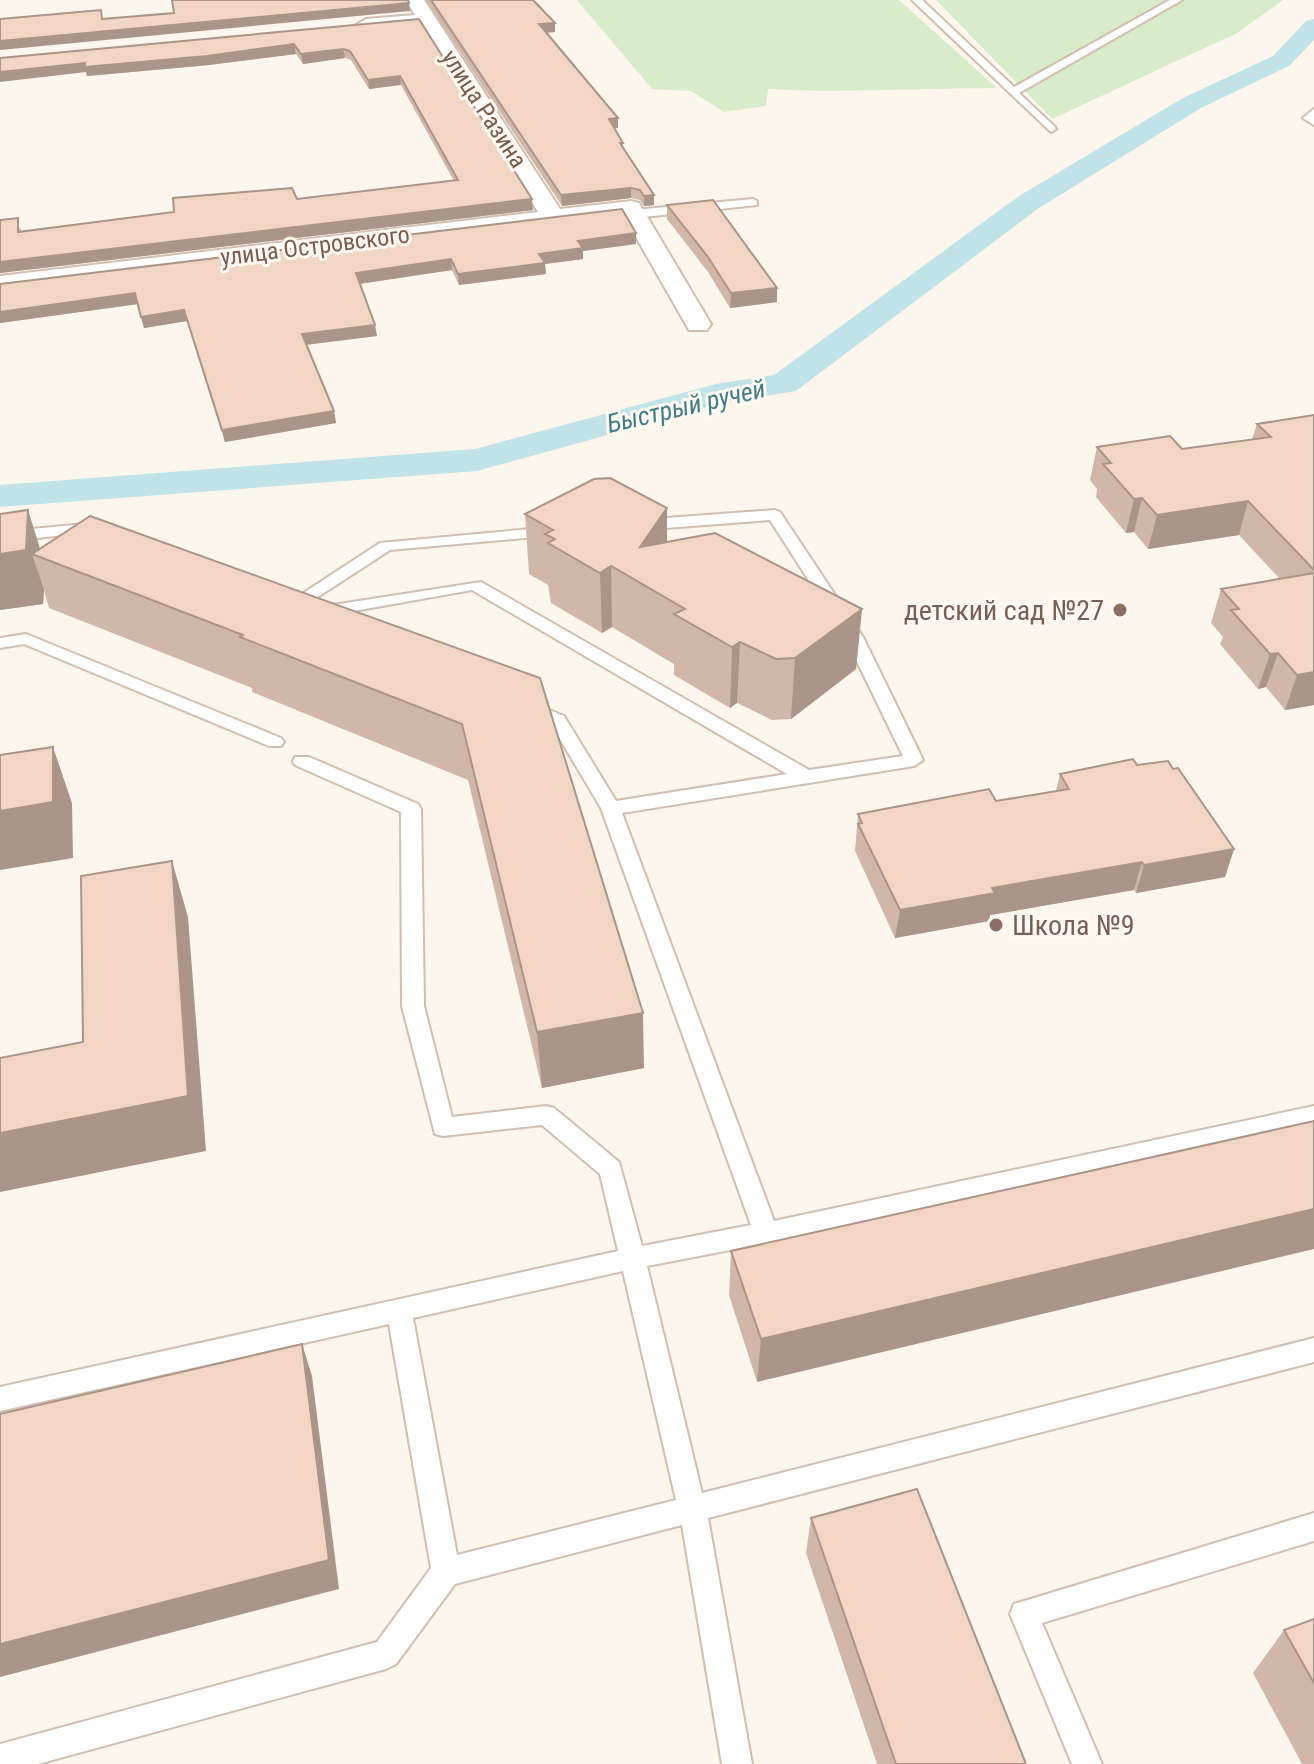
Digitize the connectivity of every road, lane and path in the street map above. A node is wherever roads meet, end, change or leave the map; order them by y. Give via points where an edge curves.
1 (415, 0) edge
2 (917, 0) edge
3 (1177, 0) edge
4 (427, 19) junction
5 (348, 27) edge
6 (1013, 92) junction
7 (1314, 112) edge
8 (1314, 122) edge
9 (1051, 129) dead end
10 (753, 203) dead end
11 (633, 211) junction
12 (553, 217) junction
13 (0, 284) edge
14 (698, 324) dead end
15 (619, 527) edge
16 (573, 531) edge
17 (105, 533) edge
18 (0, 537) edge
19 (284, 610) junction
20 (325, 627) edge
21 (0, 643) edge
22 (515, 702) edge
23 (275, 742) dead end
24 (302, 761) dead end
25 (806, 777) junction
26 (611, 808) junction
27 (1314, 1115) edge
28 (766, 1233) junction
29 (633, 1258) junction
30 (399, 1310) junction
31 (1314, 1350) edge
32 (0, 1399) edge
33 (693, 1510) junction
34 (1314, 1527) edge
35 (446, 1572) junction
36 (0, 1759) edge
37 (737, 1764) edge
38 (1087, 1764) edge

1 - 4 street, улица Разина
2 - 6 lane
3 - 6 lane
4 - 5 street
4 - 12 street, улица Разина
6 - 9 lane
7 - 8 lane via 1308,118
10 - 11 lane
11 - 12 street, улица Островского
11 - 14 street
12 - 13 street, улица Островского
15 - 25 lane via 775,515 854,637 914,760
16 - 19 lane via 386,546
17 - 18 lane via 91,527
19 - 20 lane
19 - 25 lane via 475,585
21 - 23 lane via 26,639
22 - 26 lane via 558,720
24 - 29 lane via 411,809 413,1006 443,1127 546,1115 611,1169
25 - 26 lane
26 - 28 lane
27 - 28 lane
28 - 29 lane
29 - 30 lane
29 - 33 lane
30 - 32 lane
30 - 35 lane
31 - 33 lane
33 - 35 lane
33 - 37 lane
34 - 38 lane via 1024,1614
35 - 36 lane via 386,1654

